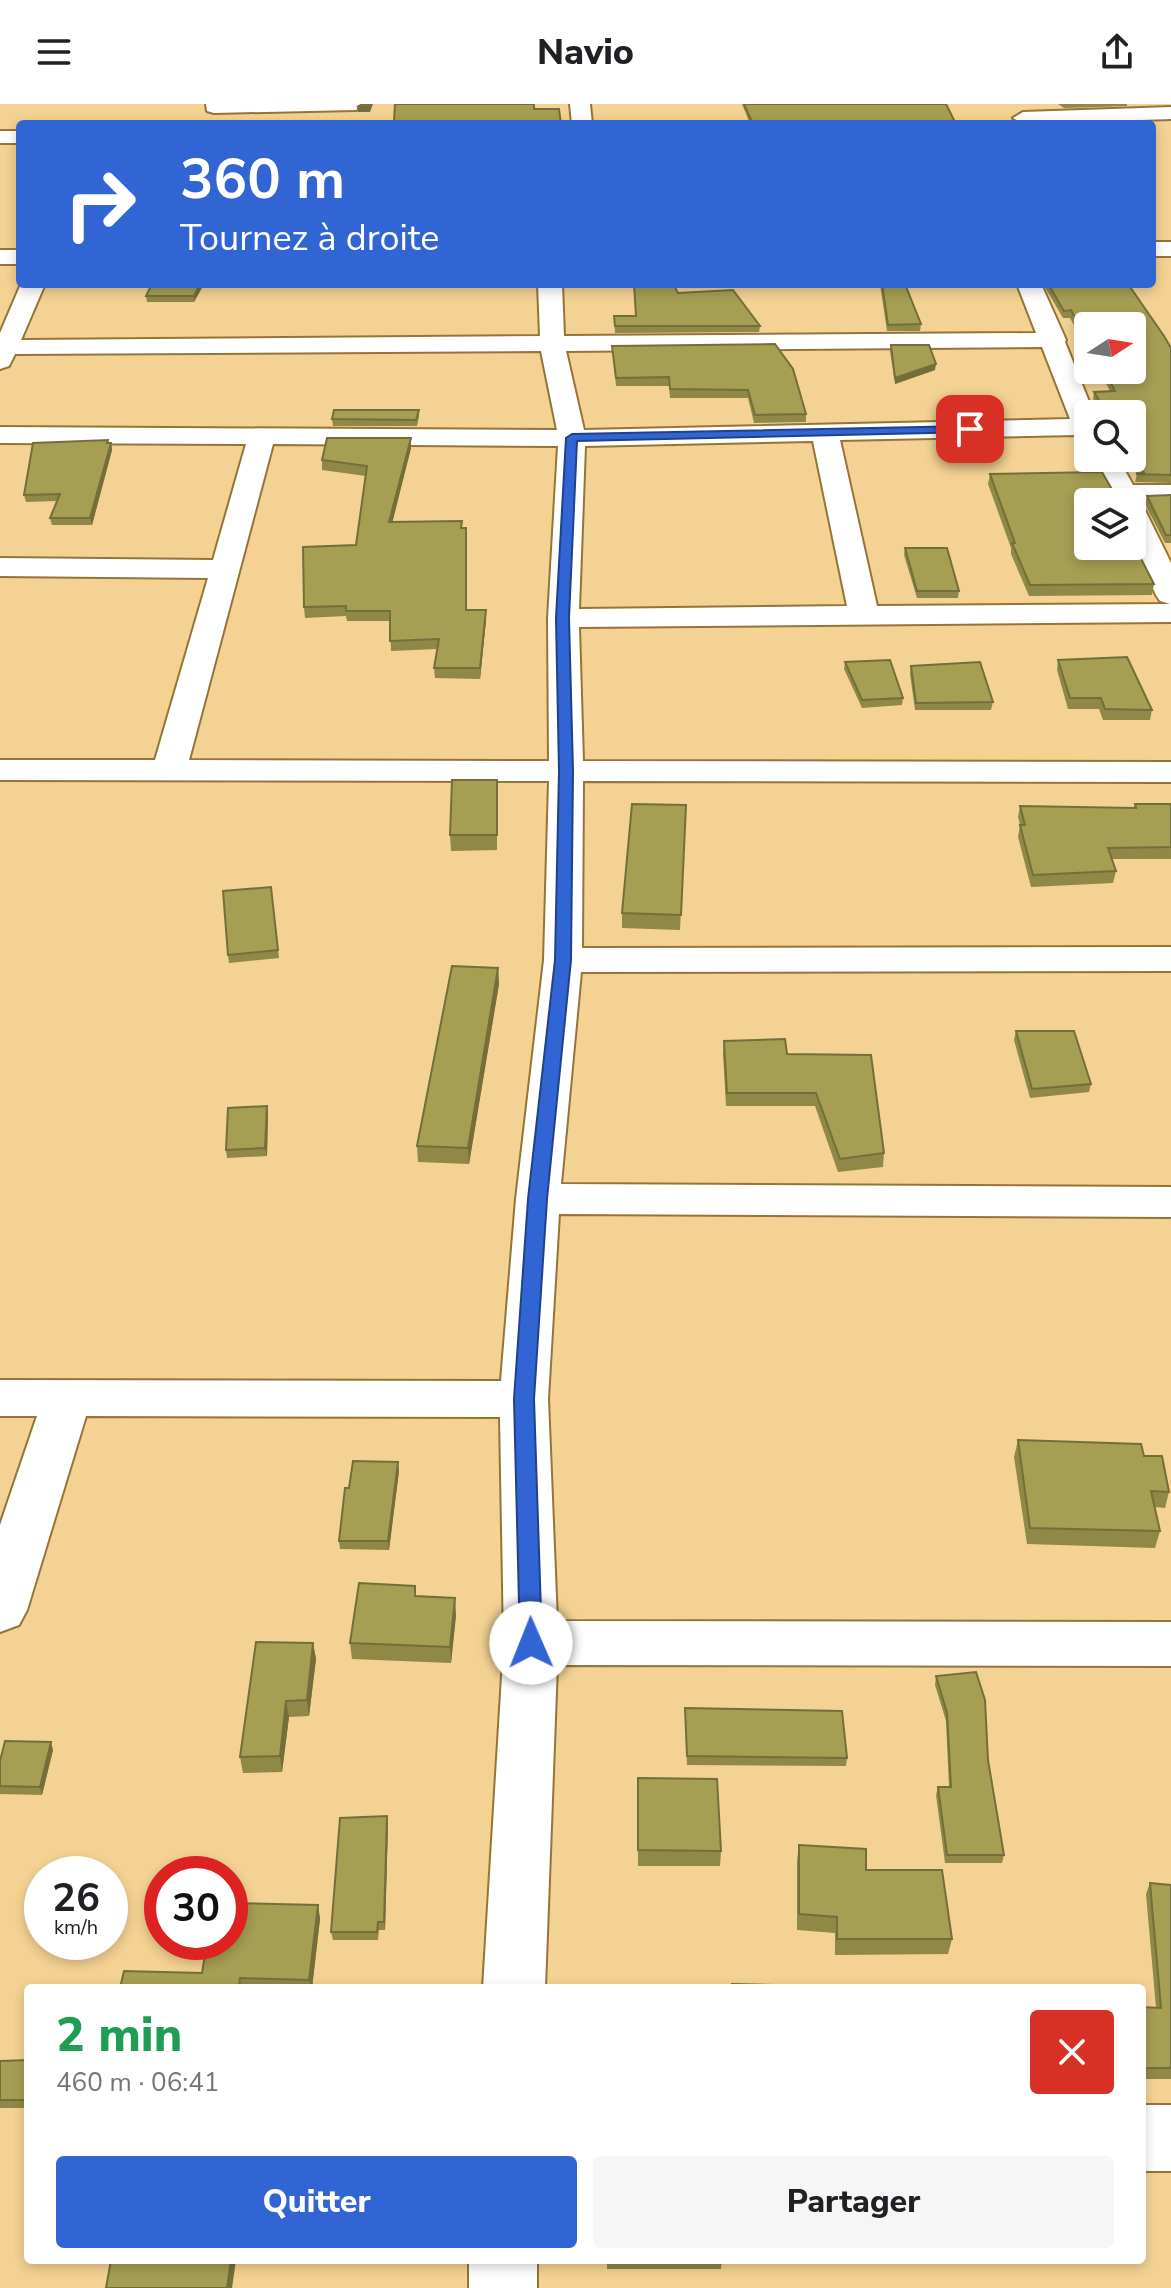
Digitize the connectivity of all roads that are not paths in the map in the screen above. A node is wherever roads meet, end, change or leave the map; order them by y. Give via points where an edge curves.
1 (356, 104) edge
2 (211, 112) edge
3 (1171, 113) edge
4 (1020, 115) edge
5 (31, 288) edge
6 (550, 288) edge
7 (1031, 288) edge
8 (1054, 340) junction
9 (552, 342) junction
10 (4, 354) edge
11 (1076, 400) edge
12 (1074, 429) edge
13 (825, 432) junction
14 (0, 435) edge
15 (262, 436) junction
16 (572, 438) junction
17 (1171, 493) edge
18 (1146, 498) edge
19 (1146, 541) edge
20 (0, 567) edge
21 (226, 569) junction
22 (1171, 595) edge
23 (1171, 613) edge
24 (864, 616) junction
25 (563, 618) junction
26 (0, 770) edge
27 (169, 770) junction
28 (566, 771) junction
29 (1171, 772) edge
30 (1171, 959) edge
31 (563, 960) junction
32 (538, 1199) junction
33 (1171, 1202) edge
34 (0, 1398) edge
35 (68, 1398) junction
36 (524, 1399) junction
37 (0, 1610) edge
38 (531, 1643) junction
39 (1171, 1644) edge
40 (514, 1984) edge
41 (1146, 2138) edge
42 (1171, 2138) edge
43 (503, 2264) edge
44 (503, 2288) edge

1 - 2 street
3 - 4 street
5 - 10 street
6 - 9 street
7 - 8 street
8 - 9 street
8 - 11 street
9 - 10 street
9 - 16 street
12 - 13 street
13 - 16 street
13 - 24 street
14 - 15 street
15 - 16 street
15 - 21 street
16 - 25 street
17 - 18 street
19 - 22 street
20 - 21 street
21 - 27 street
23 - 24 street
24 - 25 street
25 - 28 street
26 - 27 street
27 - 28 street
28 - 29 street
28 - 31 street
30 - 31 street
31 - 32 street
32 - 33 street
32 - 36 street
34 - 35 street
35 - 36 street
35 - 37 street
36 - 38 street
38 - 39 street
38 - 40 street
41 - 42 street
43 - 44 street

